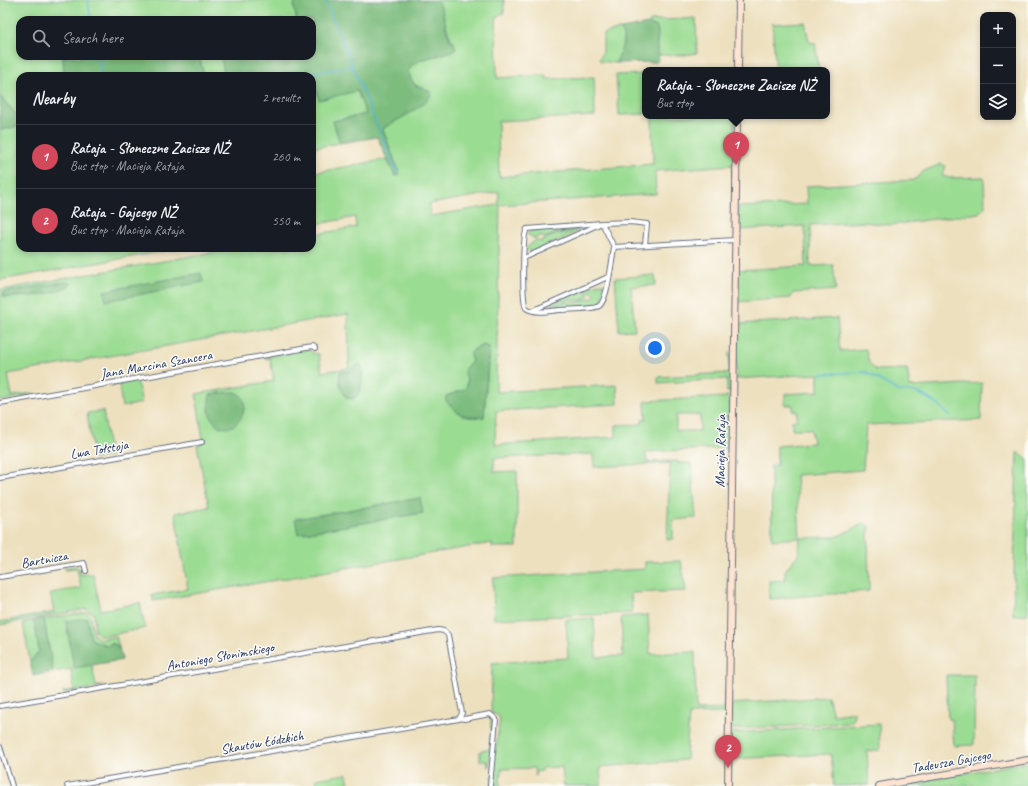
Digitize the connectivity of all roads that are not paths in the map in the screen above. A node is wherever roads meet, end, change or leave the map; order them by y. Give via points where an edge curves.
1 (739, 0) edge
2 (738, 67) edge
3 (737, 119) edge
4 (602, 223) junction
5 (735, 240) junction
6 (645, 245) junction
7 (614, 247) junction
8 (524, 258) junction
9 (608, 277) junction
10 (532, 311) junction
11 (315, 349) dead end
12 (0, 403) edge
13 (202, 442) dead end
14 (0, 478) edge
15 (86, 571) dead end
16 (0, 577) edge
17 (0, 706) edge
18 (460, 718) junction
19 (0, 747) edge
20 (1028, 760) edge
21 (12, 786) edge
22 (67, 786) edge
23 (490, 786) edge
24 (728, 786) edge
25 (879, 786) edge

1 - 2 street
3 - 5 street, Macieja Rataja
4 - 6 street via 647,224
4 - 7 street
4 - 8 street
4 - 8 street via 529,228 525,233
5 - 6 street
5 - 24 street, Macieja Rataja
6 - 7 street
7 - 9 street
8 - 10 street via 524,302 526,308
9 - 10 street
9 - 10 street via 604,299 598,306
11 - 12 street, Jana Marcina Szancera via 312,347
13 - 14 street, Lwa Tołstoja
15 - 16 street, Bartnicza via 84,563
17 - 18 street, Antoniego Słonimskiego via 438,630 444,631 448,637 462,713
18 - 22 street, Skautów Łódzkich
18 - 23 street, Skautów Łódzkich via 490,714 495,717 497,722
19 - 21 street
20 - 25 street, Tadeusza Gajcego

